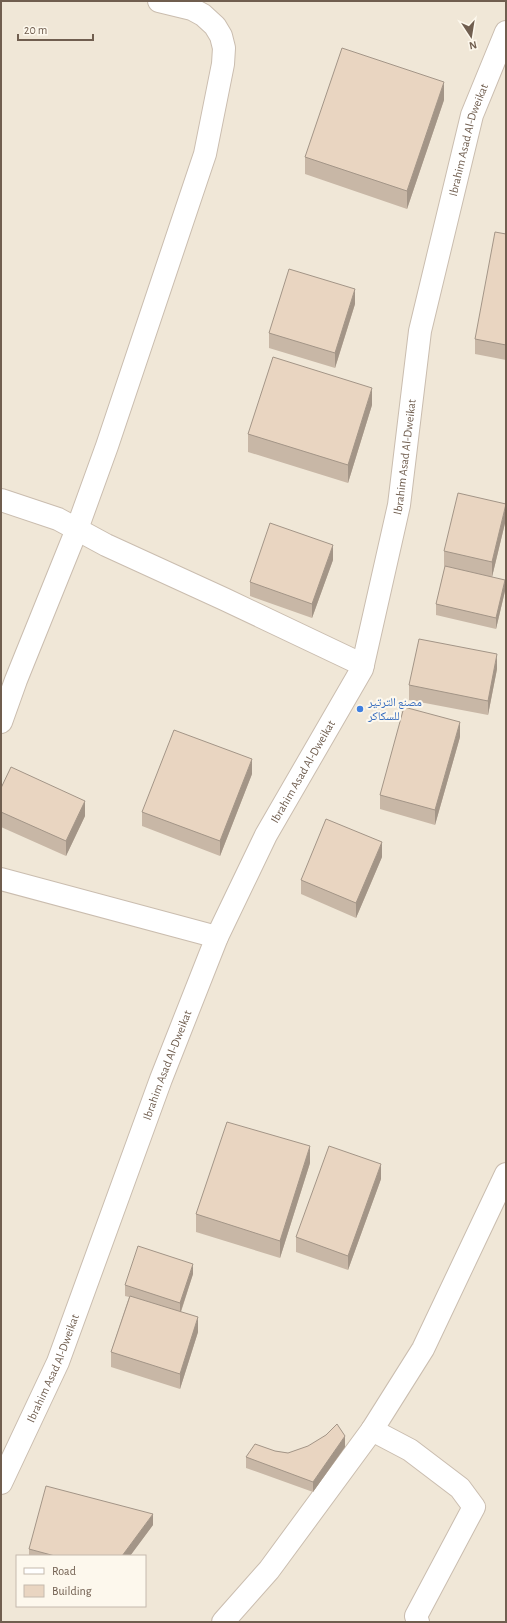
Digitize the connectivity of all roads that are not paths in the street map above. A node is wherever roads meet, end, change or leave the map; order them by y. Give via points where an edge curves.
1 (159, 1) edge
2 (506, 32) edge
3 (1, 500) edge
4 (77, 529) junction
5 (363, 665) junction
6 (8, 678) edge
7 (1, 722) edge
8 (1, 879) edge
9 (218, 937) junction
10 (506, 1174) edge
11 (372, 1430) junction
12 (1, 1483) edge
13 (223, 1622) edge
14 (418, 1622) edge

1 - 4 street via 192,9 215,26 224,48 223,64 205,154 108,446
2 - 5 street, Ibrahim Asad Al-Dweikat via 472,115 420,331 399,505
3 - 4 street via 58,519
4 - 5 street
4 - 6 street
5 - 9 street, Ibrahim Asad Al-Dweikat via 266,835
6 - 7 street
8 - 9 street
9 - 12 street, Ibrahim Asad Al-Dweikat via 161,1079 58,1362
10 - 11 street via 424,1349
11 - 13 street via 269,1570
11 - 14 street via 410,1450 460,1488 474,1507 416,1616

